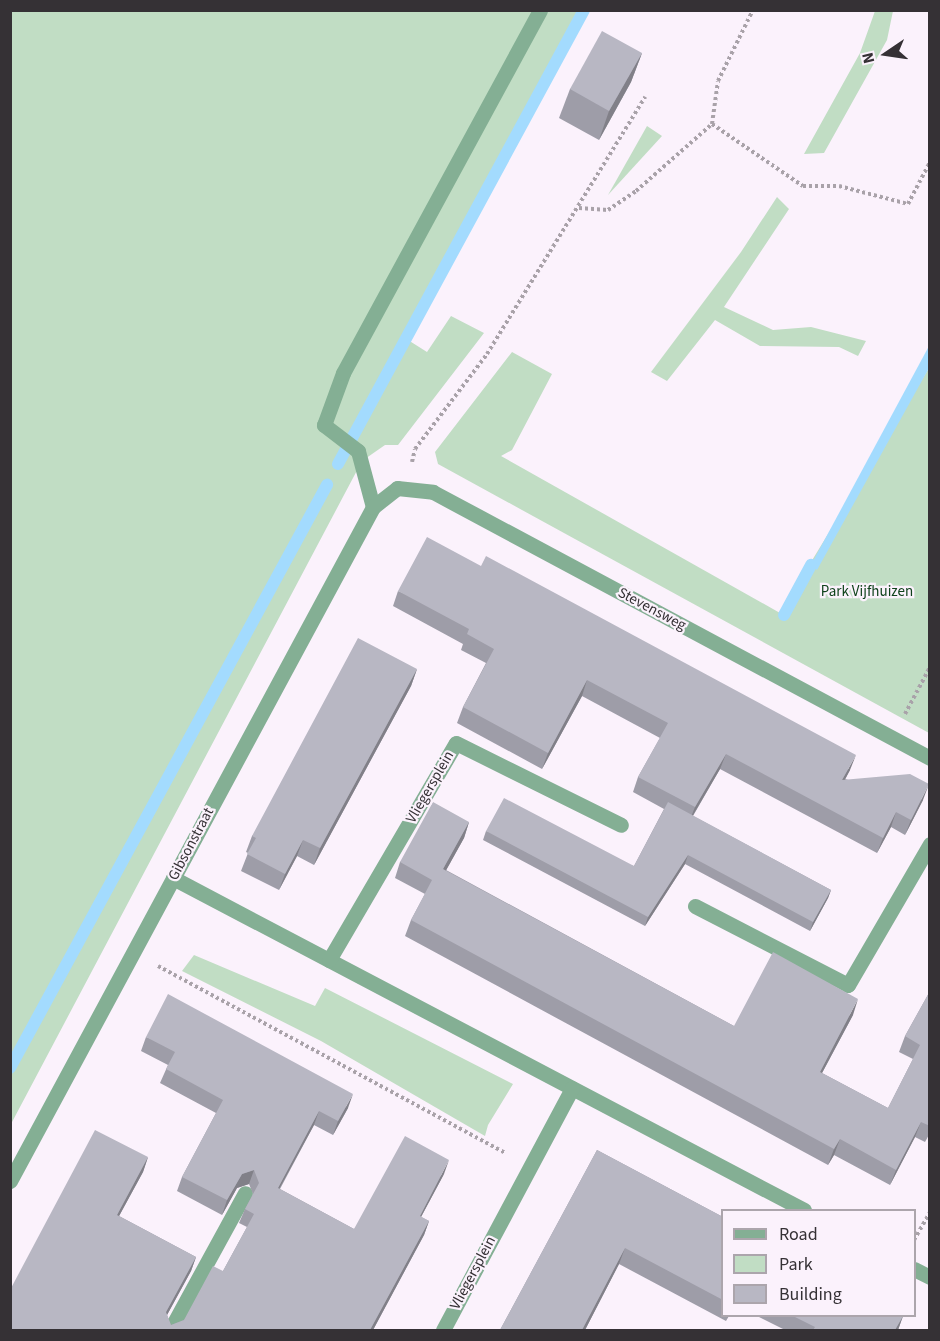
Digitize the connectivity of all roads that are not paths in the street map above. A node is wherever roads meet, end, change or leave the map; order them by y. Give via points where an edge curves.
1 (540, 10) edge
2 (373, 507) junction
3 (930, 758) edge
4 (621, 825) dead end
5 (930, 844) edge
6 (173, 878) junction
7 (695, 906) dead end
8 (329, 960) junction
9 (572, 1088) junction
10 (10, 1180) edge
11 (245, 1193) dead end
12 (802, 1209) edge
13 (916, 1270) edge
14 (930, 1277) edge
15 (170, 1330) edge
16 (442, 1330) edge

1 - 2 street via 344,373 324,425 358,451
2 - 3 street, Stevensweg via 397,488 433,492
2 - 6 street, Gibsonstraat
4 - 8 street, Vliegersplein via 456,743
5 - 7 street via 848,985
6 - 8 street
6 - 10 street, Gibsonstraat
8 - 9 street
9 - 12 street
9 - 16 street, Vliegersplein
11 - 15 street
13 - 14 street

